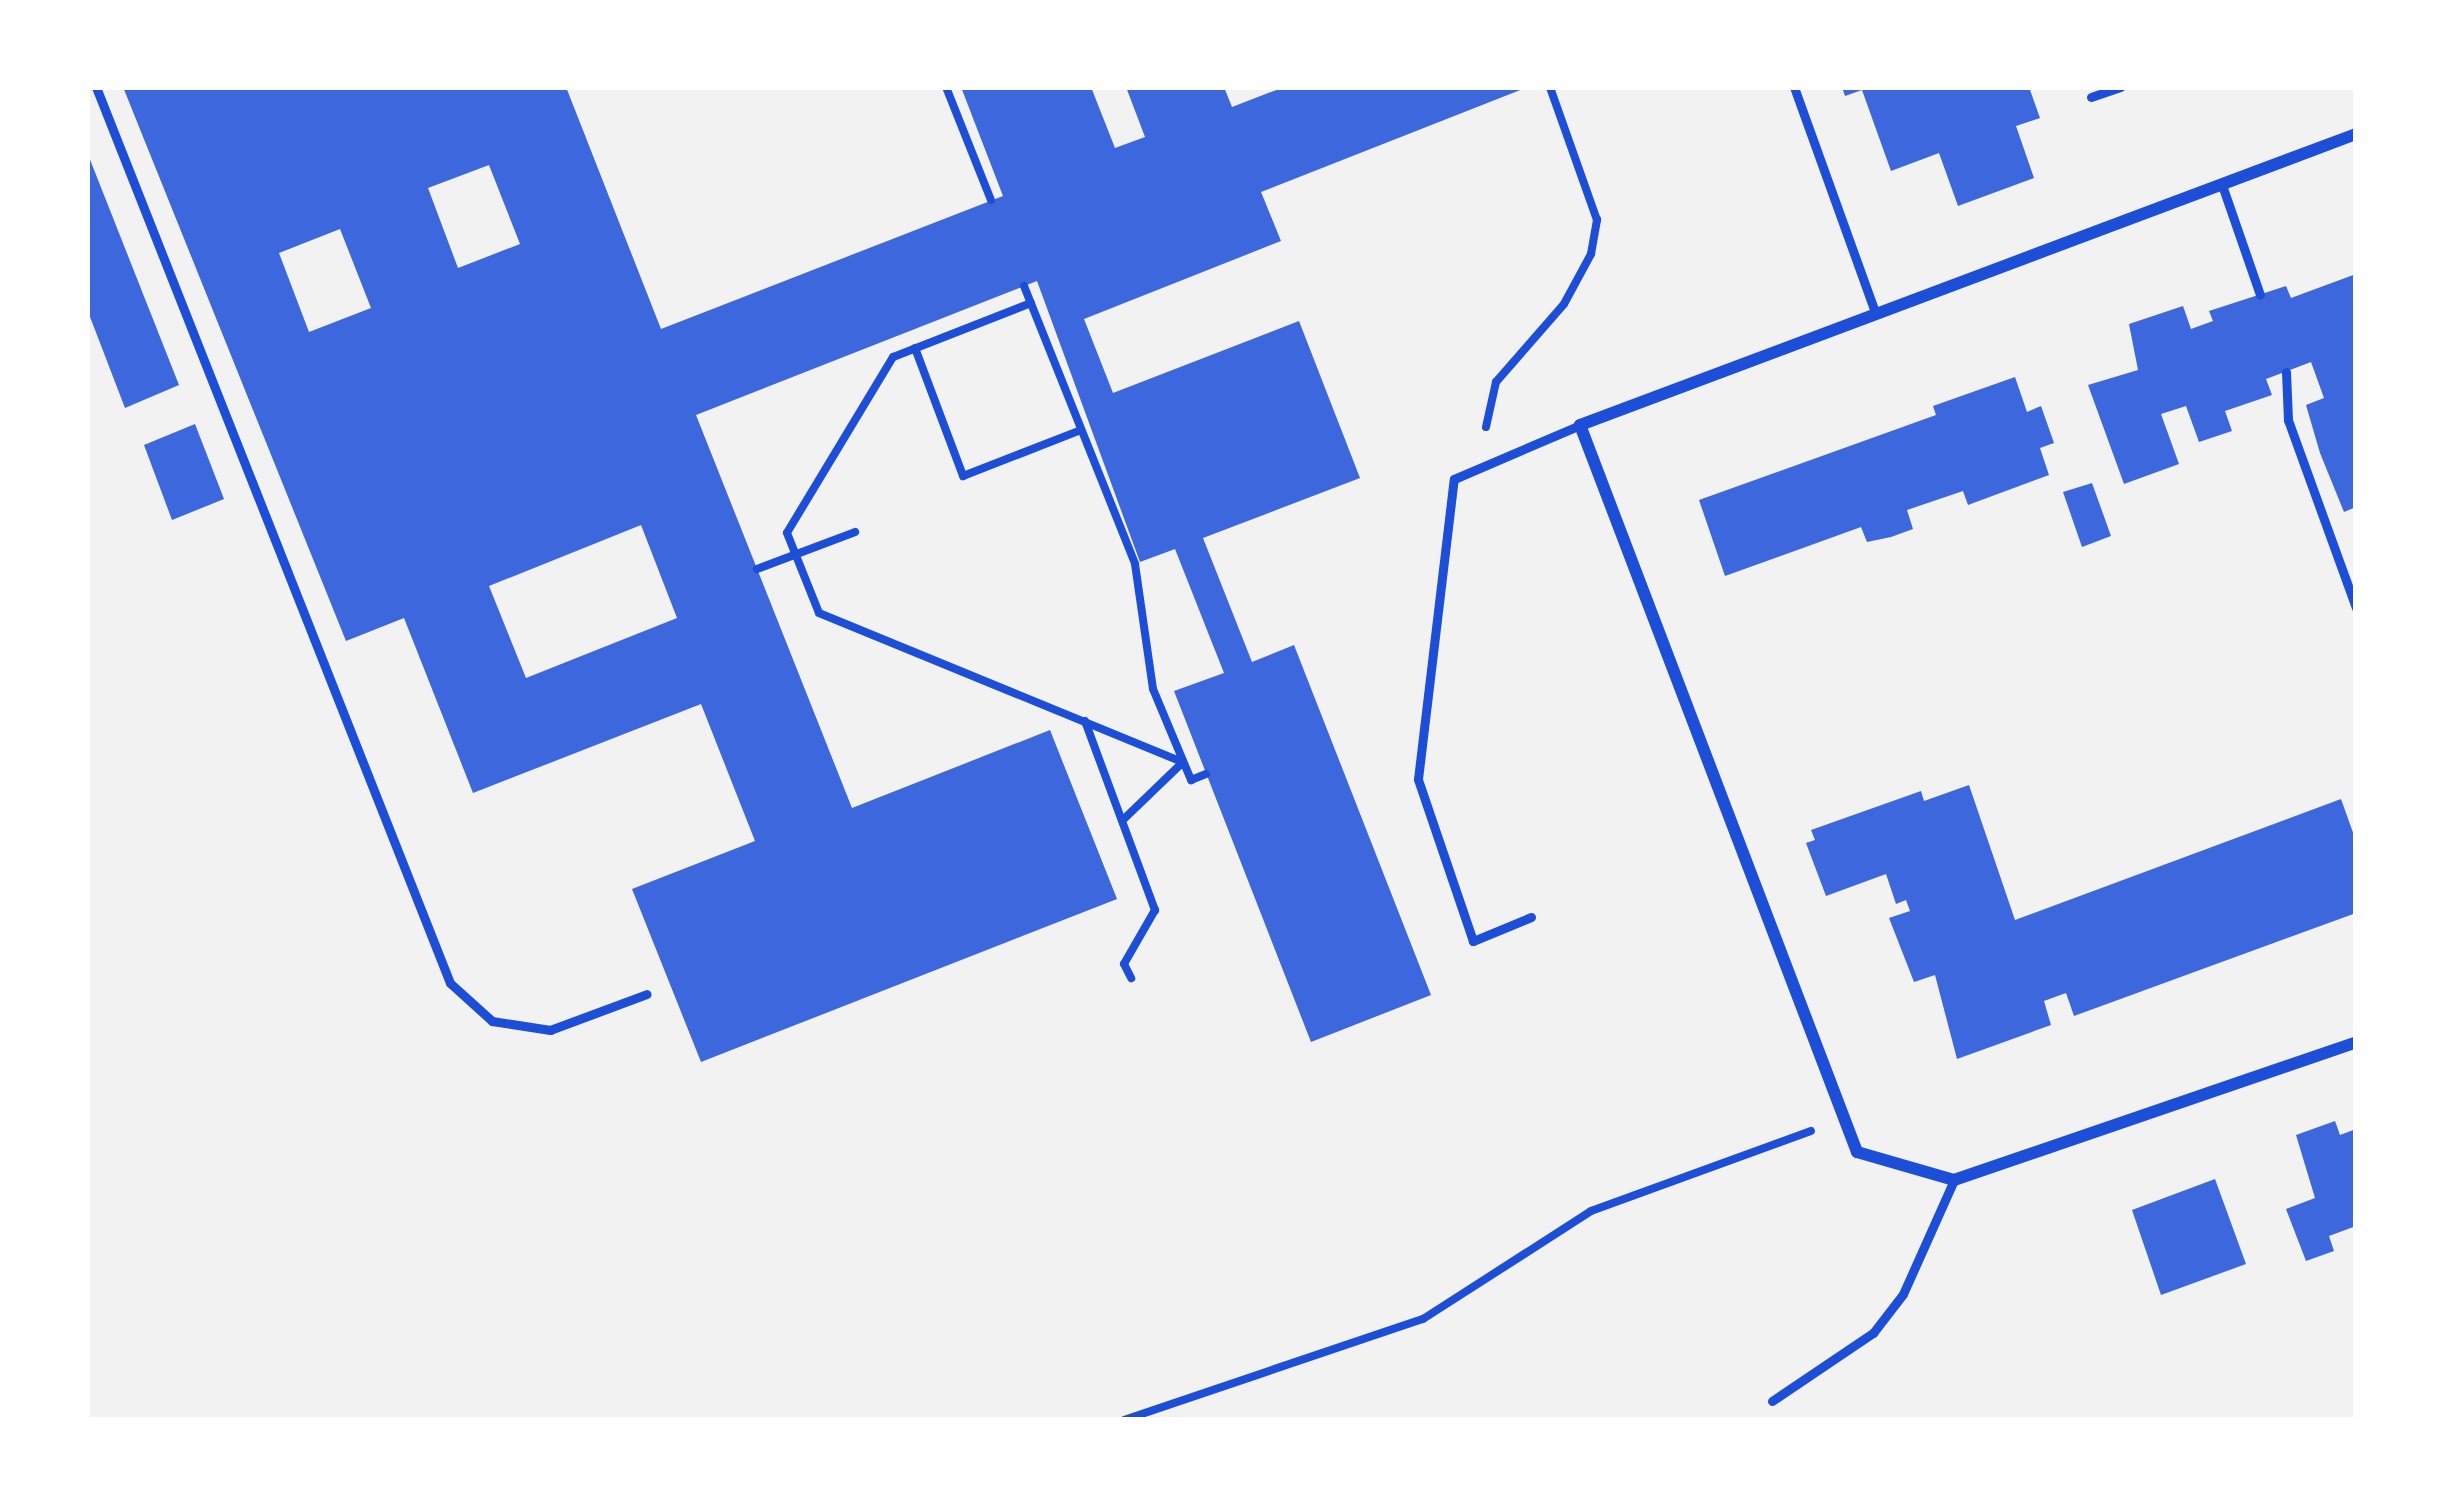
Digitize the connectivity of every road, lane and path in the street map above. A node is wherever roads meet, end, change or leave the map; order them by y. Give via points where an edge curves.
1 (96, 87) edge
2 (946, 87) edge
3 (1550, 87) edge
4 (1793, 87) edge
5 (2120, 87) edge
6 (2091, 97) dead end
7 (2356, 134) edge
8 (2222, 185) junction
9 (991, 200) dead end
10 (1024, 286) dead end
11 (2260, 295) dead end
12 (1031, 303) junction
13 (1874, 312) junction
14 (915, 348) junction
15 (2286, 372) dead end
16 (1580, 424) junction
17 (1081, 430) junction
18 (1499, 460) junction
19 (855, 532) dead end
20 (795, 554) junction
21 (757, 568) dead end
22 (2356, 608) edge
23 (1084, 718) junction
24 (1183, 762) junction
25 (1206, 774) dead end
26 (1124, 819) junction
27 (1531, 917) dead end
28 (1131, 978) dead end
29 (647, 994) dead end
30 (2356, 1042) edge
31 (1840, 1119) junction
32 (1954, 1180) junction
33 (1772, 1401) dead end
34 (1124, 1420) edge

1 - 29 lane via 449,983 492,1021 550,1030
2 - 9 path
3 - 18 path via 1597,220 1592,254 1564,304 1496,382 1485,424
4 - 13 lane
5 - 6 lane
7 - 8 street
8 - 11 lane
8 - 13 street
10 - 12 path
12 - 14 path
12 - 17 path
13 - 16 street
14 - 17 path via 963,476
14 - 20 path via 893,357 787,533
15 - 22 lane via 2288,420
16 - 18 lane
16 - 31 street
17 - 24 path via 1135,564 1154,689
18 - 27 lane via 1454,479 1418,779 1473,940
19 - 20 path
20 - 21 path
20 - 23 path via 819,613
23 - 24 path
23 - 26 path
24 - 25 path via 1191,780
24 - 26 path
26 - 28 path via 1155,910 1124,964
30 - 32 street
31 - 32 street via 1857,1152
31 - 34 path via 1591,1211 1423,1319
32 - 33 lane via 1903,1294 1873,1333

